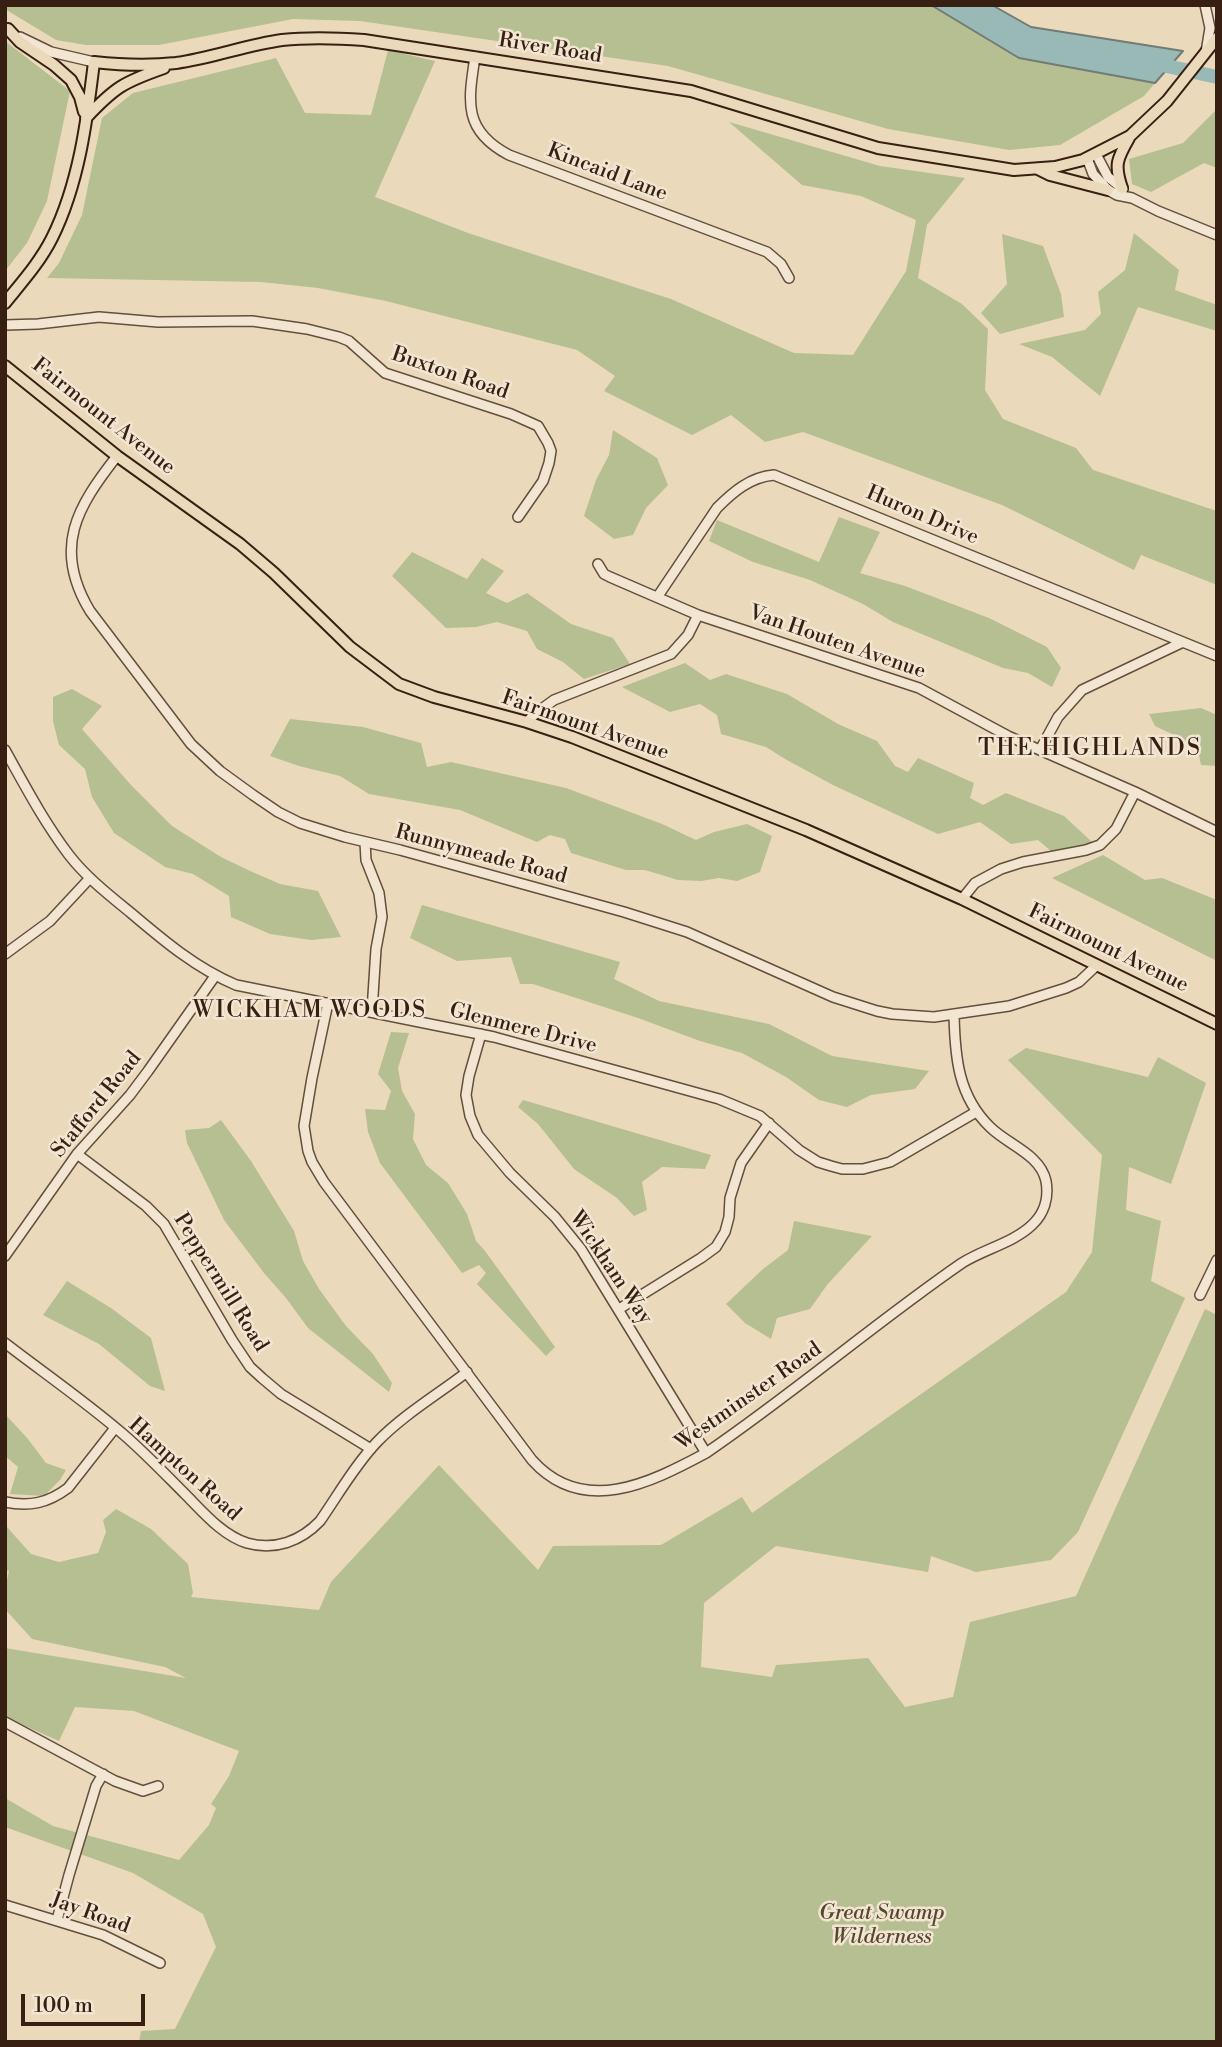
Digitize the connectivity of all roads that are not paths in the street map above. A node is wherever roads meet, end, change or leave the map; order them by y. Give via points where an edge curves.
1 (1205, 5) edge
2 (6, 29) edge
3 (1217, 38) edge
4 (1205, 54) junction
5 (475, 57) junction
6 (94, 62) junction
7 (178, 63) junction
8 (86, 118) junction
9 (1130, 136) junction
10 (1091, 156) junction
11 (1038, 169) junction
12 (1122, 188) junction
13 (1108, 190) junction
14 (1132, 198) junction
15 (1217, 235) edge
16 (789, 278) dead end
17 (5, 303) edge
18 (5, 325) edge
19 (5, 366) edge
20 (117, 456) junction
21 (518, 517) dead end
22 (598, 564) dead end
23 (658, 596) junction
24 (698, 615) junction
25 (1181, 643) junction
26 (1217, 656) edge
27 (527, 722) junction
28 (5, 750) edge
29 (1040, 750) junction
30 (1135, 792) junction
31 (1217, 832) edge
32 (365, 842) junction
33 (90, 878) junction
34 (962, 899) junction
35 (5, 954) edge
36 (1097, 965) junction
37 (215, 976) junction
38 (328, 1003) junction
39 (372, 1012) junction
40 (954, 1015) junction
41 (1217, 1024) edge
42 (481, 1034) junction
43 (976, 1112) junction
44 (769, 1123) junction
45 (77, 1153) junction
46 (5, 1256) edge
47 (1217, 1260) edge
48 (1200, 1295) dead end
49 (618, 1309) junction
50 (5, 1343) edge
51 (467, 1372) junction
52 (115, 1428) junction
53 (371, 1449) junction
54 (706, 1453) junction
55 (5, 1502) edge
56 (5, 1722) edge
57 (103, 1774) junction
58 (158, 1786) dead end
59 (5, 1905) edge
60 (57, 1920) junction
61 (160, 1962) dead end

1 - 4 street via 1210,28
2 - 6 street, River Road via 51,52
2 - 8 main road via 71,80
3 - 4 main road
4 - 9 main road via 1154,115
5 - 7 main road, River Road via 331,37 268,43
5 - 11 main road, River Road via 691,91 878,148 988,167
5 - 16 street, Kincaid Lane via 471,108 477,128 490,143 509,155 767,251
6 - 7 main road, River Road
6 - 8 main road
7 - 8 main road via 115,88
8 - 17 main road via 63,214 45,251
9 - 10 main road, River Road
9 - 12 main road via 1116,164
10 - 11 main road, River Road
10 - 12 street
10 - 13 street via 1093,174
11 - 13 main road
12 - 14 street
13 - 14 street
14 - 15 street
18 - 21 street, Buxton Road via 99,317 252,321 339,337 385,373 538,426 551,451 550,463
19 - 20 main road, Fairmount Avenue
20 - 27 main road, Fairmount Avenue via 240,544 392,680 414,691
20 - 32 street, Runnymeade Road via 86,497 74,525 74,573 90,611 179,729 220,771 289,817
22 - 23 street, Van Houten Avenue via 610,578
23 - 24 street, Van Houten Avenue
23 - 25 street, Huron Drive via 717,508 755,479 774,475
24 - 27 street via 671,654 554,700
24 - 29 street, Van Houten Avenue via 911,684
25 - 26 street, Huron Drive
25 - 29 street via 1082,690 1058,717
27 - 34 main road, Fairmount Avenue via 806,830
28 - 33 street, Glenmere Drive via 51,829
29 - 30 street, Van Houten Avenue
30 - 31 street, Van Houten Avenue
30 - 34 street via 1116,829 1100,845 1001,869 975,883
32 - 39 street via 382,917
32 - 40 street, Runnymeade Road via 687,932 833,997 877,1011
33 - 35 street via 50,921
33 - 37 street, Glenmere Drive
34 - 36 main road, Fairmount Avenue
36 - 40 street, Runnymeade Road via 1066,988 1009,1006
36 - 41 main road, Fairmount Avenue
37 - 38 street, Glenmere Drive via 236,985
37 - 45 street, Stafford Road via 136,1087
38 - 39 street, Glenmere Drive
38 - 51 street, Westminster Road via 305,1114 312,1162
39 - 42 street, Glenmere Drive
40 - 43 street, Westminster Road via 956,1063
42 - 44 street, Glenmere Drive via 719,1099
42 - 49 street, Wickham Way via 466,1095 478,1135 567,1231
43 - 44 street, Glenmere Drive via 896,1159 863,1169 818,1162
43 - 54 street, Westminster Road via 1043,1173 1046,1202 1037,1219 963,1263
44 - 49 street via 741,1163 725,1233 716,1247
45 - 46 street, Stafford Road
45 - 53 street, Peppermill Road via 164,1224 256,1373
47 - 48 street
49 - 54 street, Wickham Way
50 - 52 street
51 - 53 street, Hampton Road
51 - 54 street, Westminster Road via 542,1470 577,1490 593,1492 642,1483
52 - 53 street, Hampton Road via 225,1532 263,1545 286,1543 313,1528
52 - 55 street, Hampton Road via 59,1495 36,1504
56 - 57 street
57 - 58 street via 143,1791
57 - 60 street
59 - 60 street, Jay Road
60 - 61 street, Jay Road via 110,1937

